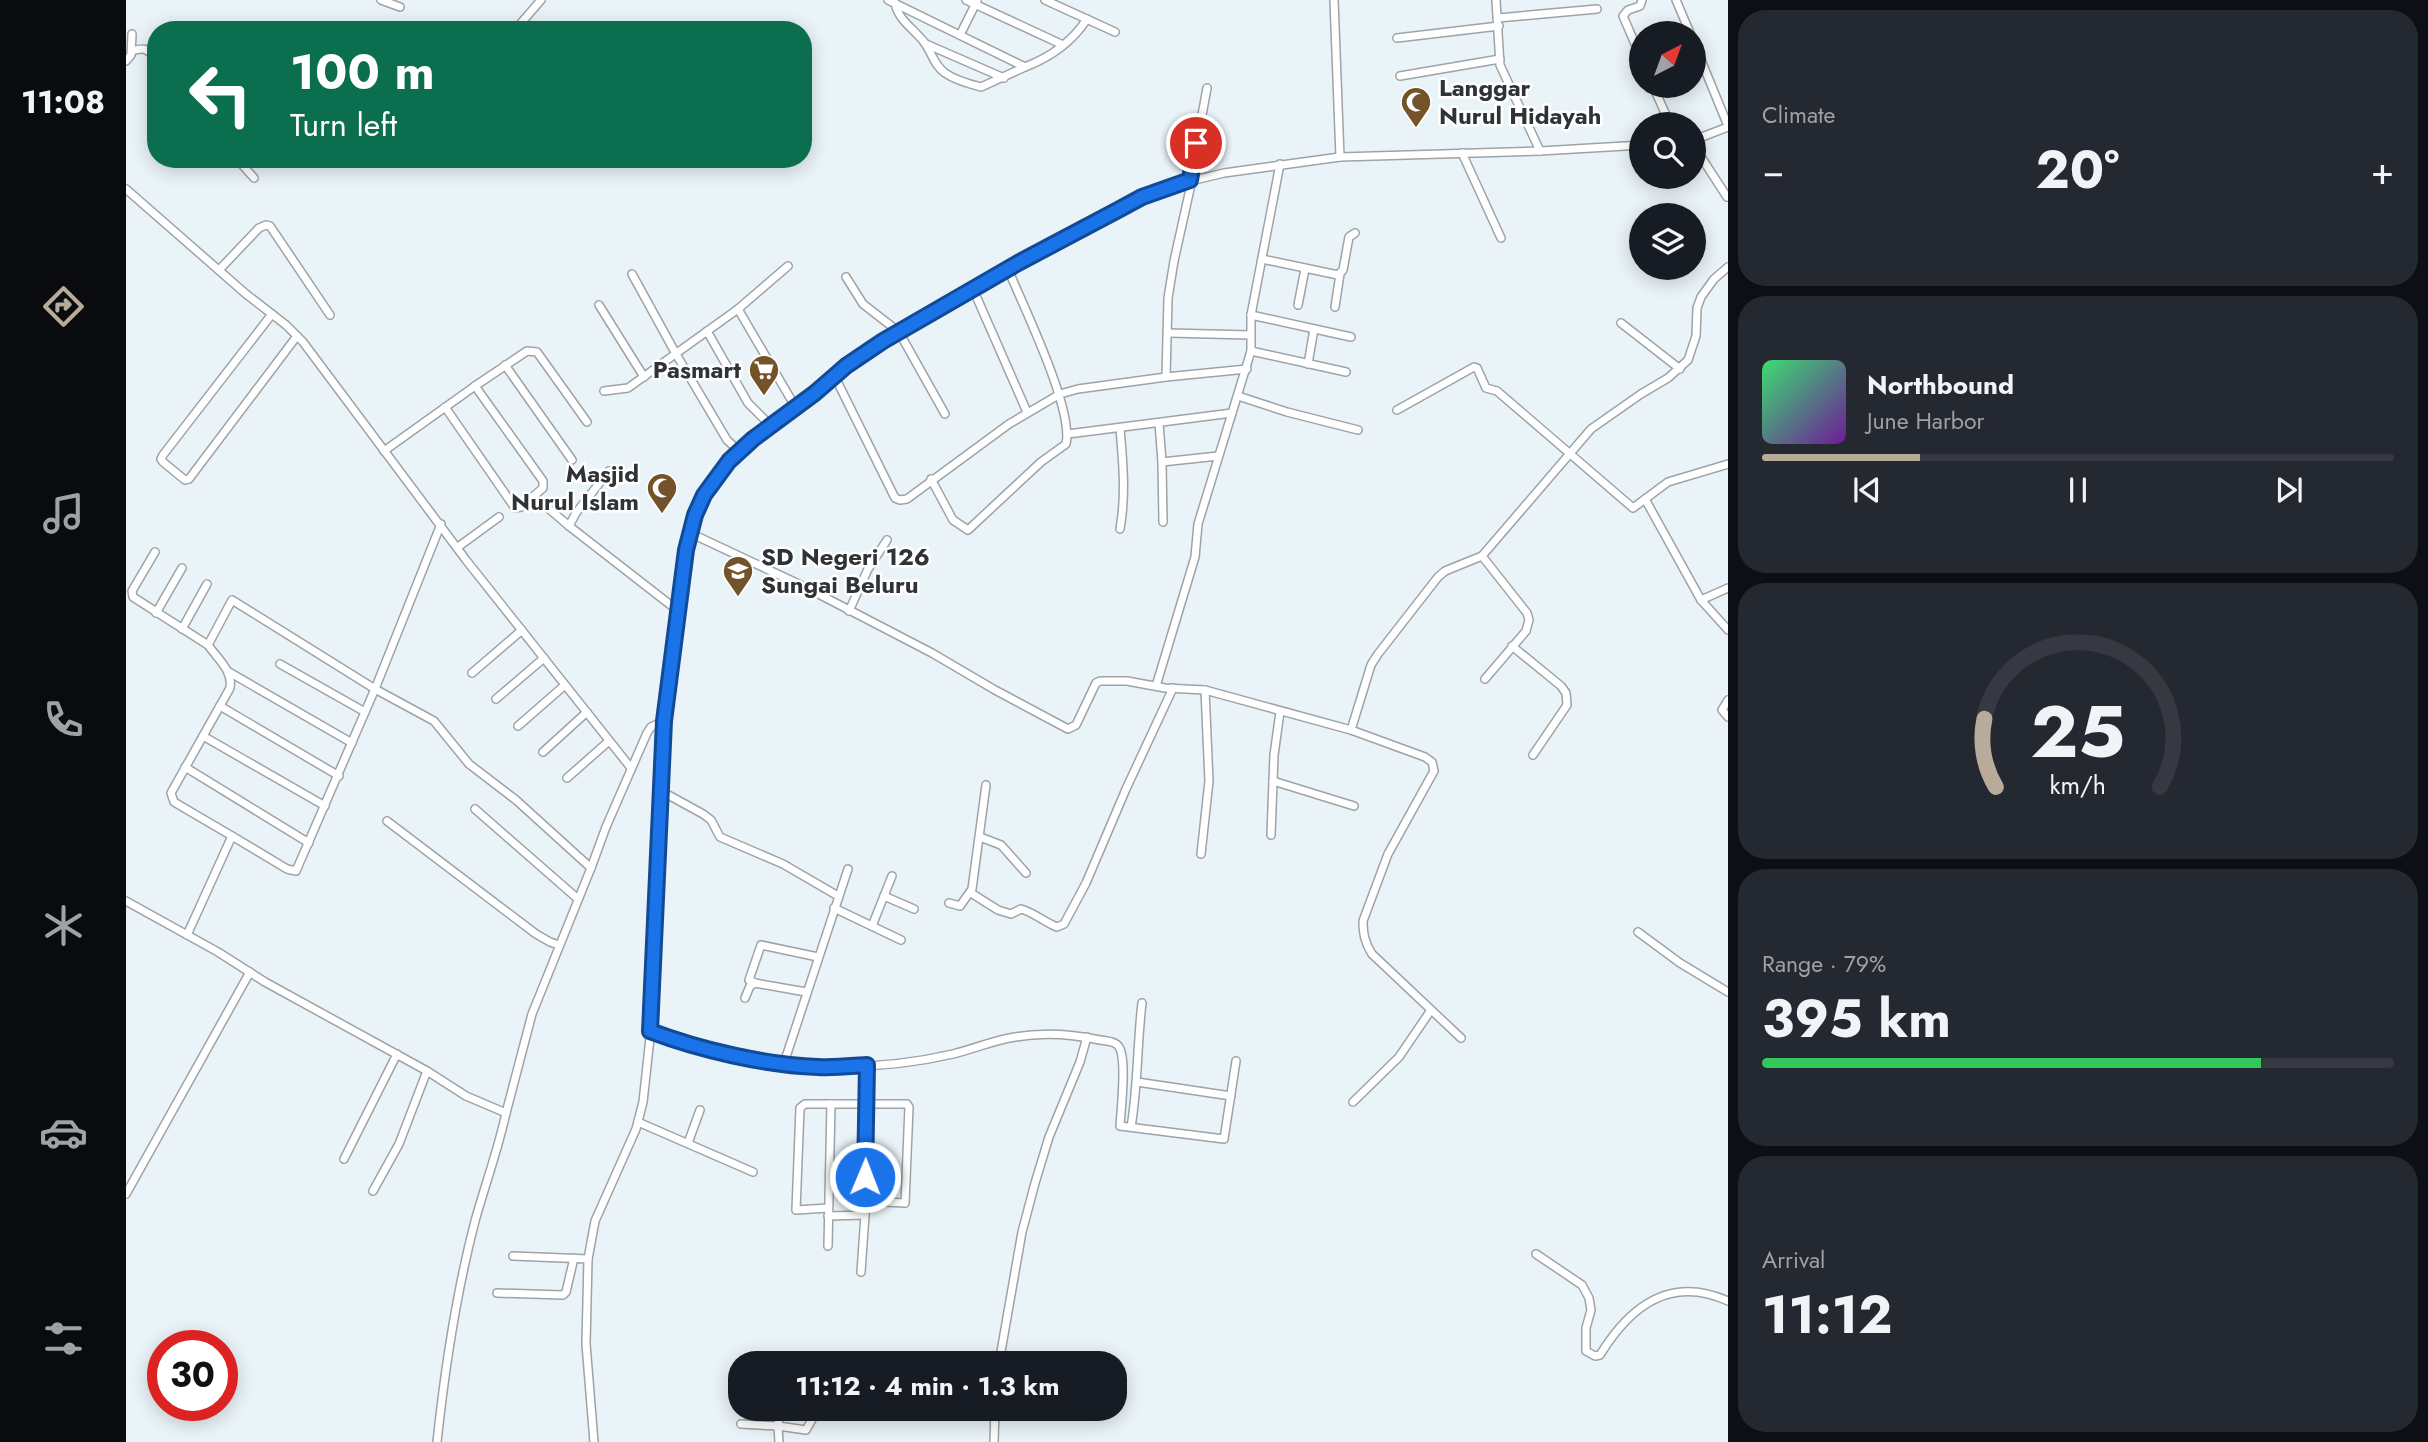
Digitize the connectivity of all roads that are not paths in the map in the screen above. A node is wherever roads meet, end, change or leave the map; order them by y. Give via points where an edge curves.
1 (382, 0) edge
2 (541, 0) edge
3 (966, 0) edge
4 (1045, 0) edge
5 (1334, 0) edge
6 (1496, 0) edge
7 (1642, 0) edge
8 (1676, 0) edge
9 (891, 2) edge
10 (976, 2) edge
11 (400, 7) dead end
12 (1597, 9) dead end
13 (1087, 19) junction
14 (523, 21) edge
15 (1685, 21) edge
16 (1499, 22) junction
17 (1629, 30) edge
18 (1115, 32) dead end
19 (132, 34) dead end
20 (960, 35) junction
21 (1396, 38) dead end
22 (926, 44) junction
23 (1063, 45) junction
24 (147, 49) edge
25 (132, 51) junction
26 (1500, 59) junction
27 (126, 61) edge
28 (1025, 67) junction
29 (1706, 73) edge
30 (1400, 76) dead end
31 (1004, 78) junction
32 (1207, 88) dead end
33 (1728, 127) edge
34 (1706, 135) edge
35 (1629, 146) edge
36 (1540, 152) junction
37 (1462, 153) junction
38 (1340, 157) junction
39 (1280, 164) junction
40 (1706, 165) edge
41 (245, 168) edge
42 (254, 178) dead end
43 (1190, 180) junction
44 (126, 189) edge
45 (1727, 197) edge
46 (1355, 233) dead end
47 (1501, 238) dead end
48 (1262, 259) junction
49 (788, 266) dead end
50 (1728, 267) edge
51 (1008, 269) junction
52 (1305, 269) junction
53 (219, 271) junction
54 (632, 274) dead end
55 (1340, 274) junction
56 (846, 277) dead end
57 (973, 289) junction
58 (599, 305) dead end
59 (1298, 305) dead end
60 (1335, 307) dead end
61 (738, 310) junction
62 (272, 314) junction
63 (330, 315) dead end
64 (1251, 315) junction
65 (1621, 323) dead end
66 (1314, 329) junction
67 (707, 331) junction
68 (899, 332) junction
69 (1169, 333) junction
70 (1250, 335) junction
71 (297, 336) junction
72 (1351, 337) dead end
73 (1251, 351) junction
74 (676, 354) junction
75 (1308, 364) junction
76 (505, 365) junction
77 (1247, 369) junction
78 (1680, 369) junction
79 (1346, 372) dead end
80 (834, 375) junction
81 (643, 377) junction
82 (1166, 377) junction
83 (475, 386) junction
84 (604, 391) dead end
85 (1060, 394) junction
86 (1238, 396) junction
87 (445, 407) junction
88 (796, 408) junction
89 (1397, 410) dead end
90 (1027, 412) junction
91 (1232, 413) junction
92 (945, 414) dead end
93 (587, 422) dead end
94 (1159, 423) junction
95 (771, 426) junction
96 (1119, 429) junction
97 (1358, 430) dead end
98 (1068, 434) junction
99 (384, 451) junction
100 (739, 452) junction
101 (1571, 453) junction
102 (1218, 456) junction
103 (572, 460) dead end
104 (1162, 462) junction
105 (1728, 464) edge
106 (609, 471) dead end
107 (932, 479) junction
108 (1645, 499) junction
109 (548, 508) dead end
110 (499, 517) dead end
111 (1163, 522) dead end
112 (442, 524) junction
113 (569, 526) junction
114 (1120, 529) dead end
115 (690, 533) junction
116 (887, 540) dead end
117 (457, 547) junction
118 (155, 552) dead end
119 (1482, 556) junction
120 (182, 568) dead end
121 (207, 584) dead end
122 (1728, 588) edge
123 (1700, 600) junction
124 (677, 610) junction
125 (849, 611) junction
126 (156, 613) junction
127 (182, 629) junction
128 (522, 630) junction
129 (1728, 630) edge
130 (208, 645) junction
131 (1511, 646) junction
132 (544, 658) junction
133 (280, 664) dead end
134 (229, 672) junction
135 (472, 673) dead end
136 (1485, 679) dead end
137 (565, 685) junction
138 (1156, 686) junction
139 (375, 688) junction
140 (1173, 688) junction
141 (1205, 690) junction
142 (496, 699) dead end
143 (1728, 701) edge
144 (220, 706) junction
145 (365, 712) junction
146 (587, 712) junction
147 (1280, 712) junction
148 (1728, 717) edge
149 (664, 721) junction
150 (518, 726) dead end
151 (1351, 730) junction
152 (203, 736) junction
153 (609, 741) junction
154 (352, 743) junction
155 (543, 752) dead end
156 (1533, 755) dead end
157 (185, 767) junction
158 (631, 768) junction
159 (339, 776) junction
160 (567, 778) dead end
161 (1273, 781) junction
162 (986, 785) dead end
163 (661, 791) junction
164 (325, 806) junction
165 (1354, 806) dead end
166 (475, 809) dead end
167 (387, 821) dead end
168 (1271, 835) dead end
169 (232, 836) junction
170 (980, 837) junction
171 (309, 843) junction
172 (1201, 854) dead end
173 (592, 868) junction
174 (848, 869) dead end
175 (1026, 873) dead end
176 (892, 876) dead end
177 (971, 893) junction
178 (838, 896) junction
179 (884, 896) junction
180 (578, 899) junction
181 (126, 901) edge
182 (949, 903) dead end
183 (834, 908) junction
184 (914, 909) dead end
185 (872, 926) junction
186 (1638, 932) dead end
187 (187, 934) junction
188 (901, 940) dead end
189 (559, 945) junction
190 (818, 957) junction
191 (250, 972) junction
192 (755, 983) junction
193 (806, 992) junction
194 (1728, 992) edge
195 (745, 998) dead end
196 (1142, 1003) dead end
197 (1431, 1010) junction
198 (1087, 1037) junction
199 (650, 1038) junction
200 (1461, 1038) dead end
201 (397, 1054) junction
202 (1236, 1061) dead end
203 (783, 1063) junction
204 (867, 1065) junction
205 (427, 1071) junction
206 (1137, 1082) junction
207 (1231, 1096) junction
208 (1353, 1102) dead end
209 (866, 1103) junction
210 (831, 1104) junction
211 (700, 1110) dead end
212 (506, 1113) junction
213 (638, 1122) junction
214 (1131, 1128) junction
215 (688, 1143) junction
216 (344, 1160) dead end
217 (753, 1172) dead end
218 (373, 1191) dead end
219 (126, 1194) edge
220 (865, 1201) junction
221 (828, 1212) junction
222 (865, 1215) junction
223 (828, 1246) dead end
224 (1536, 1254) dead end
225 (513, 1256) dead end
226 (573, 1258) junction
227 (588, 1259) junction
228 (861, 1272) dead end
229 (497, 1293) dead end
230 (1728, 1301) edge
231 (1001, 1351) edge
232 (778, 1421) edge
233 (811, 1421) edge
234 (995, 1421) edge
235 (741, 1424) dead end
236 (778, 1426) junction
237 (437, 1442) edge
238 (594, 1442) edge
239 (779, 1442) edge
240 (994, 1442) edge

1 - 11 street
2 - 14 street
3 - 10 street
4 - 13 street
5 - 38 street
6 - 16 street
7 - 17 street via 1623,16
8 - 15 street
9 - 20 street
9 - 22 street
10 - 20 street
10 - 23 street
12 - 16 street
13 - 18 street
13 - 23 street
16 - 21 street
16 - 26 street
19 - 25 street
20 - 28 street
22 - 31 street
22 - 31 street via 930,56 948,75 981,87
23 - 28 street
24 - 25 street
25 - 27 street
26 - 30 street
26 - 36 street
28 - 31 street
29 - 33 street
32 - 43 street
33 - 34 street
35 - 36 street
36 - 37 street
37 - 38 street
37 - 47 street
38 - 39 street
39 - 43 street
39 - 48 street
40 - 45 street
41 - 42 street
43 - 51 street via 1142,197
43 - 69 street via 1170,287
44 - 53 street
46 - 55 street via 1349,237
48 - 52 street
48 - 64 street
49 - 61 street
50 - 78 street via 1701,297 1693,349
51 - 57 street
51 - 85 street
52 - 55 street
52 - 59 street
53 - 62 street
53 - 63 street via 259,228 270,226
54 - 74 street
55 - 60 street
56 - 68 street via 863,304
57 - 68 street
57 - 90 street
58 - 81 street
61 - 67 street
61 - 88 street
62 - 71 street
62 - 71 street via 163,455 163,462 189,479
64 - 66 street
64 - 70 street
65 - 78 street
66 - 72 street
66 - 75 street
67 - 74 street
67 - 95 street via 748,404
68 - 80 street
68 - 92 street
69 - 70 street
69 - 82 street
70 - 73 street
71 - 99 street
73 - 75 street
73 - 77 street
74 - 81 street
74 - 100 street via 727,440
75 - 79 street
76 - 83 street
76 - 93 street via 527,351 537,352
76 - 103 street
77 - 82 street
77 - 86 street
78 - 101 street via 1591,429
80 - 88 street
80 - 107 street via 895,498 907,499
81 - 84 street via 622,390
82 - 85 street
83 - 87 street
83 - 87 street via 544,484 521,507 515,508
85 - 90 street
85 - 98 street
86 - 91 street
86 - 97 street
87 - 99 street
88 - 95 street
89 - 101 street via 1474,367 1486,388 1497,391
90 - 107 street
91 - 94 street
91 - 102 street
94 - 96 street
94 - 104 street
95 - 100 street
96 - 98 street
96 - 114 street via 1124,476
98 - 107 street via 1063,447 968,530 953,520
99 - 112 street
100 - 115 street via 704,495
101 - 108 street via 1633,508
101 - 119 street
102 - 104 street
102 - 138 street via 1198,524 1195,557
104 - 111 street
105 - 108 street via 1668,482
106 - 113 street
108 - 123 street
109 - 113 street
110 - 117 street
112 - 117 street
112 - 139 street
113 - 124 street
115 - 124 street
115 - 125 street
116 - 125 street
117 - 128 street
118 - 126 street via 132,591 137,601
119 - 131 street via 1527,613 1526,631
119 - 151 street via 1438,576 1378,654
120 - 126 street
121 - 127 street
122 - 123 street
123 - 129 street
124 - 149 street
125 - 138 street via 1068,729 1076,725 1100,681
126 - 127 street
127 - 130 street
128 - 132 street
128 - 135 street
130 - 134 street
130 - 139 street via 232,600
131 - 136 street
131 - 156 street via 1561,686 1568,698
132 - 137 street
132 - 142 street
133 - 145 street
134 - 144 street via 230,688
134 - 154 street
137 - 146 street
137 - 150 street
138 - 140 street
139 - 145 street
139 - 173 street via 433,721 469,764
140 - 141 street
140 - 177 street via 1065,924 1058,927 1021,909 1011,914 998,910
141 - 147 street
141 - 172 street via 1209,781
143 - 148 street via 1721,710
144 - 152 street
144 - 159 street
145 - 154 street
146 - 153 street
146 - 155 street
147 - 151 street
147 - 161 street
149 - 158 street via 651,727
149 - 163 street
151 - 197 street via 1433,764 1434,771 1388,854 1363,920 1365,943 1372,954
152 - 157 street
152 - 164 street
153 - 158 street
153 - 160 street
154 - 159 street
157 - 169 street via 171,793 174,802
157 - 171 street
158 - 173 street
159 - 164 street
161 - 165 street
161 - 168 street
162 - 170 street
163 - 178 street via 704,814 720,837 783,864
163 - 199 street
164 - 171 street
166 - 180 street
167 - 189 street via 536,934
169 - 171 street via 292,872
169 - 187 street
170 - 175 street via 1002,845
170 - 177 street
173 - 180 street
174 - 178 street
176 - 179 street
177 - 182 street via 960,906
178 - 183 street
179 - 184 street
179 - 185 street
180 - 189 street
181 - 187 street
183 - 185 street
183 - 190 street
185 - 188 street
186 - 194 street
187 - 191 street
189 - 212 street via 532,1014
190 - 192 street via 761,945 749,980
190 - 193 street
191 - 201 street
191 - 219 street
192 - 193 street
192 - 195 street
193 - 203 street
196 - 206 street
197 - 200 street
197 - 208 street via 1399,1057
198 - 204 street via 1014,1037 910,1062
198 - 214 street via 1119,1046 1123,1080 1120,1126
198 - 231 street via 1035,1183
199 - 203 street
199 - 213 street
201 - 205 street
201 - 216 street
202 - 207 street
203 - 204 street
204 - 209 street
205 - 212 street via 466,1096
205 - 218 street via 400,1144
206 - 207 street
206 - 214 street
207 - 214 street via 1224,1139
209 - 210 street
209 - 220 street
209 - 220 street via 909,1107 905,1203
210 - 221 street
210 - 221 street via 800,1108 796,1210
211 - 215 street
212 - 237 street via 461,1282
213 - 215 street
213 - 227 street via 595,1221
215 - 217 street
220 - 222 street
221 - 222 street
221 - 223 street
222 - 228 street
224 - 230 street via 1582,1286 1590,1298 1586,1351 1595,1356 1625,1321 1657,1297 1704,1292
225 - 226 street
226 - 227 street
226 - 229 street via 563,1294
227 - 238 street via 586,1344
232 - 236 street
233 - 236 street via 806,1430
234 - 240 street
235 - 236 street
236 - 239 street

